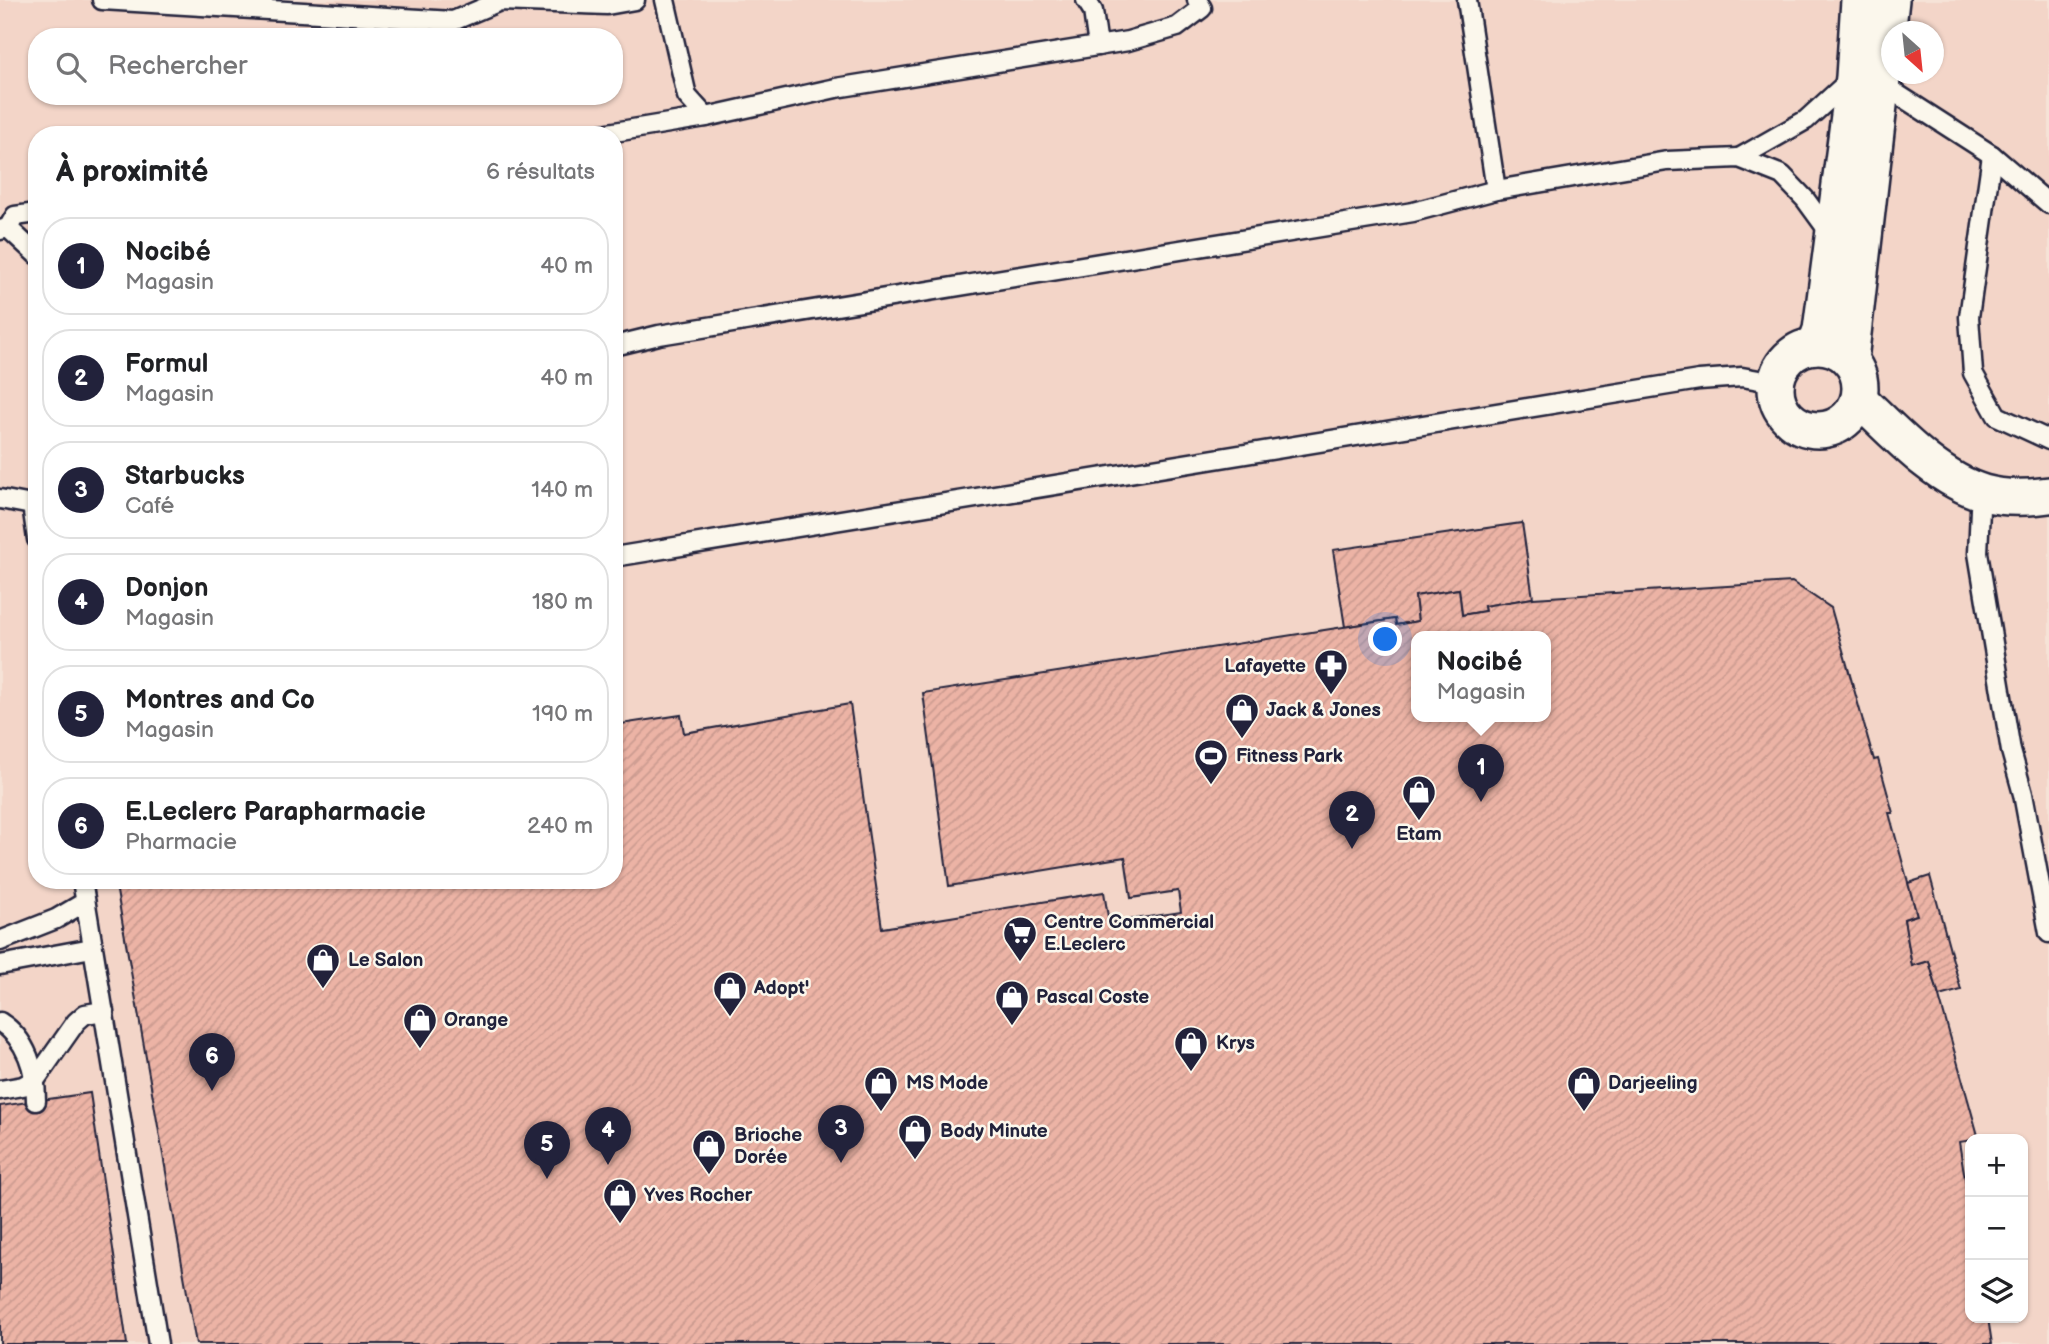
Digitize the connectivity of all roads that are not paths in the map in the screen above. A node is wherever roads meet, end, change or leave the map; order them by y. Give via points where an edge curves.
1 (102, 0) edge
2 (635, 0) edge
3 (665, 0) edge
4 (1086, 0) edge
5 (1467, 0) edge
6 (1859, 0) edge
7 (1891, 0) edge
8 (1199, 4) edge
9 (1098, 46) junction
10 (1867, 80) junction
11 (706, 117) junction
12 (623, 131) edge
13 (1992, 155) junction
14 (1739, 158) junction
15 (1496, 190) junction
16 (2049, 204) edge
17 (28, 214) edge
18 (4, 229) edge
19 (1832, 236) junction
20 (28, 248) edge
21 (623, 344) edge
22 (1815, 346) junction
23 (1850, 360) junction
24 (1776, 383) junction
25 (1859, 398) junction
26 (2049, 440) edge
27 (1985, 494) junction
28 (2049, 495) edge
29 (0, 499) edge
30 (28, 503) edge
31 (623, 556) edge
32 (83, 889) edge
33 (85, 902) junction
34 (2049, 933) edge
35 (0, 941) edge
36 (92, 948) junction
37 (0, 965) edge
38 (104, 1011) junction
39 (0, 1022) edge
40 (36, 1079) junction
41 (0, 1090) edge
42 (36, 1101) dead end
43 (158, 1344) edge

1 - 2 lane via 453,21 500,1 607,5
3 - 11 lane via 687,96
4 - 9 lane via 1093,11
5 - 15 lane
6 - 10 street
7 - 10 street
8 - 9 lane via 1177,27
9 - 11 lane via 836,88
10 - 13 lane
10 - 14 lane
10 - 19 street
10 - 23 street
11 - 12 lane
13 - 16 lane
13 - 26 lane via 1969,317 1973,373 1997,416
14 - 15 lane via 1667,162
14 - 19 lane via 1782,175
15 - 21 lane via 1413,212
17 - 18 lane via 15,216
18 - 20 lane
19 - 22 street
22 - 23 street via 1834,349
22 - 24 street via 1788,357
23 - 25 street via 1857,371
24 - 25 street via 1782,410 1803,428 1830,428 1843,422
24 - 31 lane via 1742,377 1699,380
25 - 27 street via 1944,473
27 - 28 street
27 - 34 lane via 1978,552 2011,751
29 - 30 lane
32 - 33 lane
33 - 35 lane
33 - 36 lane
36 - 37 lane
36 - 38 lane
38 - 40 lane via 85,1014 76,1022
38 - 43 lane
39 - 40 lane via 27,1052
40 - 41 lane
40 - 42 lane

